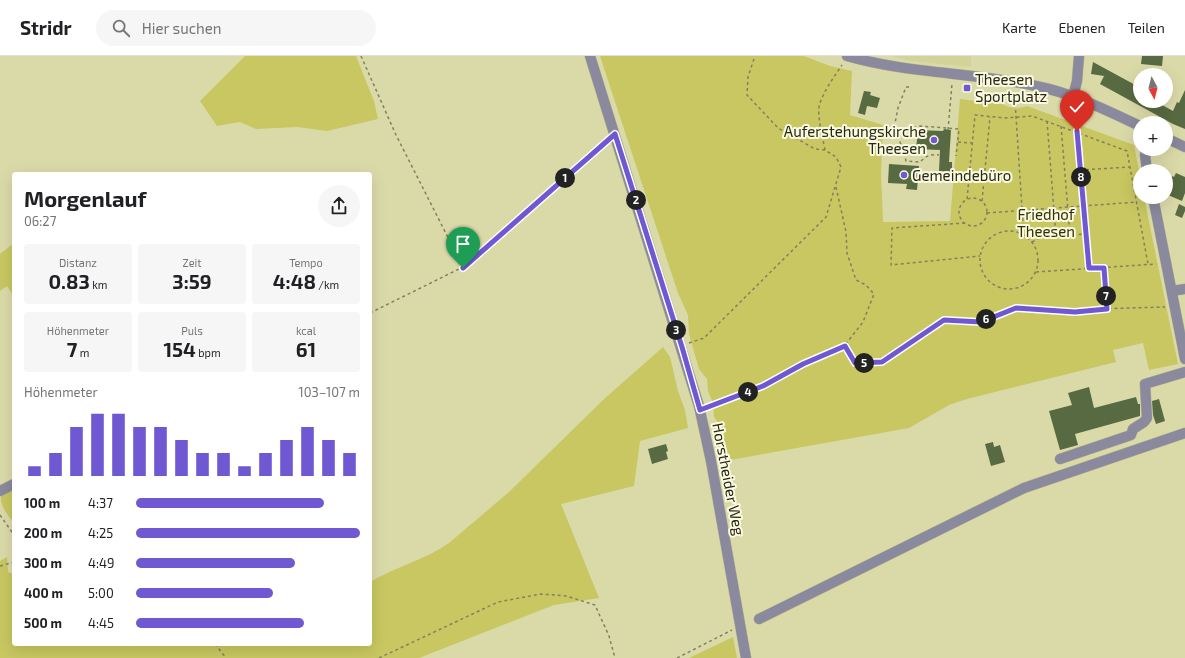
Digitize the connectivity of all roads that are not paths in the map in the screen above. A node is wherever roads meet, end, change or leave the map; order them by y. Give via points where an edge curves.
1 (590, 56) edge
2 (848, 56) edge
3 (1079, 56) edge
4 (1073, 96) junction
5 (1133, 123) edge
6 (1173, 141) edge
7 (1185, 147) edge
8 (1154, 204) edge
9 (1185, 289) edge
10 (1172, 291) junction
11 (1185, 359) edge
12 (1185, 372) edge
13 (1185, 433) edge
14 (1130, 436) junction
15 (1135, 449) junction
16 (1070, 456) junction
17 (1060, 459) dead end
18 (1076, 470) junction
19 (12, 485) edge
20 (0, 491) edge
21 (759, 618) dead end
22 (746, 658) edge

1 - 22 street, Horstheider Weg via 700,410
2 - 4 street via 886,66 1017,82
3 - 4 street
4 - 5 street
6 - 7 street
8 - 10 street
9 - 10 street
10 - 11 street
12 - 14 street via 1145,384 1147,418 1133,429
13 - 15 street
14 - 15 street
14 - 16 street
15 - 18 street
16 - 17 street
16 - 18 street
18 - 21 street via 1024,488
19 - 20 street

